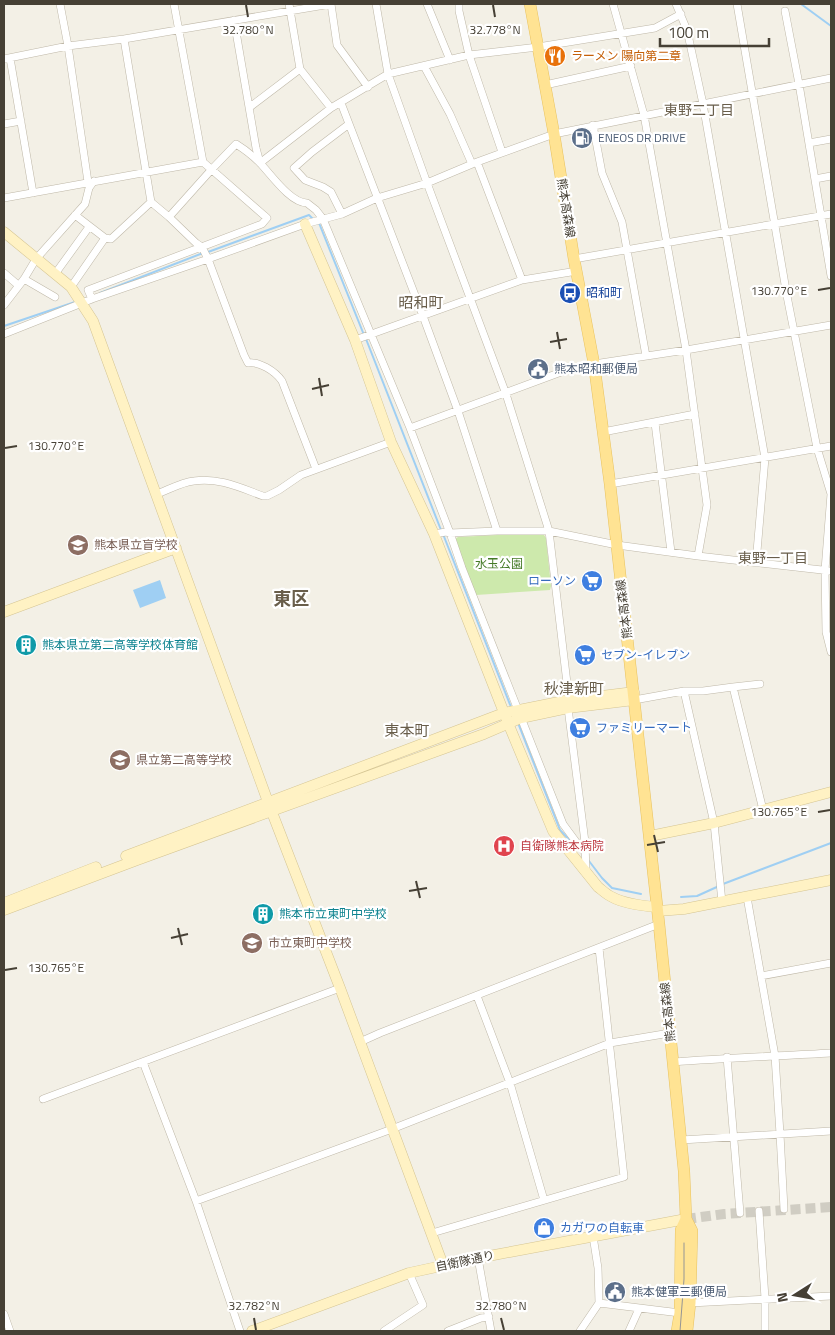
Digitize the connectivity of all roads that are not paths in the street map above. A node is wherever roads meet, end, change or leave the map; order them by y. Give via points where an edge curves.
1 (60, 4) edge
2 (174, 4) edge
3 (331, 4) edge
4 (376, 4) edge
5 (427, 4) edge
6 (459, 4) edge
7 (530, 4) edge
8 (613, 4) edge
9 (676, 4) edge
10 (737, 4) edge
11 (290, 7) edge
12 (785, 11) dead end
13 (681, 14) junction
14 (234, 20) junction
15 (179, 29) junction
16 (622, 34) junction
17 (124, 39) junction
18 (68, 46) junction
19 (538, 47) junction
20 (469, 55) junction
21 (7, 59) edge
22 (450, 60) junction
23 (424, 66) junction
24 (631, 66) junction
25 (300, 69) junction
26 (388, 74) junction
27 (831, 78) edge
28 (799, 84) junction
29 (545, 85) junction
30 (368, 87) junction
31 (752, 94) junction
32 (341, 103) junction
33 (703, 104) junction
34 (250, 106) junction
35 (331, 108) junction
36 (644, 115) junction
37 (21, 121) junction
38 (4, 124) edge
39 (349, 124) junction
40 (593, 125) junction
41 (554, 134) junction
42 (831, 139) edge
43 (809, 143) junction
44 (502, 152) junction
45 (203, 162) junction
46 (260, 163) junction
47 (474, 163) junction
48 (212, 169) junction
49 (146, 173) junction
50 (831, 176) edge
51 (815, 179) junction
52 (91, 182) junction
53 (427, 183) junction
54 (33, 193) junction
55 (4, 198) edge
56 (377, 198) junction
57 (151, 202) junction
58 (342, 214) junction
59 (831, 214) edge
60 (75, 215) junction
61 (821, 216) junction
62 (169, 217) junction
63 (323, 219) junction
64 (305, 224) junction
65 (775, 224) junction
66 (89, 227) junction
67 (4, 232) edge
68 (726, 232) junction
69 (105, 238) junction
70 (667, 242) junction
71 (202, 247) junction
72 (627, 250) junction
73 (208, 259) junction
74 (574, 259) junction
75 (36, 260) junction
76 (577, 271) junction
77 (4, 273) edge
78 (55, 274) junction
79 (831, 276) edge
80 (522, 280) junction
81 (21, 282) junction
82 (71, 287) junction
83 (55, 297) dead end
84 (471, 298) junction
85 (92, 299) junction
86 (81, 303) junction
87 (4, 305) edge
88 (423, 316) junction
89 (831, 325) edge
90 (794, 332) junction
91 (4, 334) edge
92 (369, 335) junction
93 (357, 339) junction
94 (744, 339) junction
95 (686, 350) junction
96 (646, 356) junction
97 (594, 364) junction
98 (506, 394) junction
99 (458, 411) junction
100 (695, 414) junction
101 (655, 423) junction
102 (410, 428) junction
103 (603, 432) junction
104 (391, 442) junction
105 (831, 446) edge
106 (817, 448) junction
107 (764, 458) junction
108 (702, 468) junction
109 (316, 469) junction
110 (662, 475) junction
111 (610, 484) junction
112 (157, 494) junction
113 (831, 494) edge
114 (496, 531) junction
115 (549, 531) junction
116 (442, 533) junction
117 (617, 545) junction
118 (176, 548) junction
119 (672, 552) junction
120 (698, 556) junction
121 (756, 563) junction
122 (828, 570) edge
123 (4, 612) edge
124 (831, 652) edge
125 (760, 684) dead end
126 (733, 687) junction
127 (684, 691) junction
128 (634, 696) junction
129 (568, 704) junction
130 (513, 716) junction
131 (831, 792) edge
132 (270, 806) junction
133 (763, 810) junction
134 (714, 822) junction
135 (650, 836) junction
136 (585, 852) junction
137 (586, 869) junction
138 (831, 880) edge
139 (747, 897) junction
140 (722, 902) junction
141 (4, 903) edge
142 (657, 909) junction
143 (4, 910) edge
144 (659, 924) junction
145 (599, 948) junction
146 (831, 963) edge
147 (761, 976) junction
148 (340, 988) junction
149 (477, 996) junction
150 (670, 1034) junction
151 (360, 1042) junction
152 (610, 1043) junction
153 (831, 1052) edge
154 (775, 1056) junction
155 (727, 1057) junction
156 (143, 1062) junction
157 (673, 1062) junction
158 (510, 1083) junction
159 (43, 1099) dead end
160 (392, 1129) junction
161 (831, 1131) edge
162 (780, 1134) junction
163 (734, 1137) junction
164 (681, 1140) junction
165 (544, 1200) junction
166 (196, 1201) junction
167 (784, 1210) dead end
168 (759, 1211) dead end
169 (740, 1213) dead end
170 (686, 1219) junction
171 (432, 1233) junction
172 (593, 1236) junction
173 (478, 1258) junction
174 (443, 1265) junction
175 (409, 1273) junction
176 (831, 1296) edge
177 (765, 1298) junction
178 (598, 1303) junction
179 (690, 1303) junction
180 (639, 1308) junction
181 (680, 1313) junction
182 (4, 1314) edge
183 (489, 1317) junction
184 (10, 1331) edge
185 (240, 1331) edge
186 (252, 1331) edge
187 (384, 1331) edge
188 (448, 1331) edge
189 (491, 1331) edge
190 (580, 1331) edge
191 (629, 1331) edge
192 (677, 1331) edge
193 (687, 1331) edge
194 (765, 1331) edge

1 - 18 street
2 - 15 street
3 - 11 street
3 - 30 street via 337,45
4 - 26 street
5 - 22 street
6 - 20 street
7 - 19 main road, 熊本高森線
8 - 16 street
9 - 13 street
10 - 31 street
11 - 14 street
11 - 25 street
12 - 28 street
13 - 16 street via 655,28
13 - 33 street
14 - 15 street
14 - 34 street
15 - 17 street
15 - 45 street
16 - 19 street
16 - 24 street
17 - 18 street
17 - 49 street
18 - 21 street
18 - 52 street
19 - 20 street
19 - 29 main road, 熊本高森線
20 - 22 street
20 - 44 street
21 - 37 street
22 - 23 street
23 - 26 street
23 - 47 street
24 - 29 street
24 - 36 street
25 - 34 street
25 - 35 street
26 - 30 street
26 - 53 street
27 - 28 street
28 - 31 street
28 - 43 street
29 - 41 main road, 熊本高森線
30 - 32 street
31 - 33 street
31 - 65 street
32 - 35 street
32 - 39 street
33 - 36 street
33 - 68 street
34 - 46 street
35 - 46 street
36 - 40 street
36 - 70 street
37 - 38 street
37 - 54 street
39 - 56 street
39 - 58 street via 294,168 305,180 331,192
40 - 41 street
40 - 72 street via 602,173 622,222
41 - 44 street
41 - 74 main road, 熊本高森線
42 - 43 street
43 - 51 street
44 - 47 street
45 - 48 street
45 - 49 street
46 - 48 street via 236,144
46 - 63 street via 282,188 303,203 307,202
47 - 53 street
47 - 80 street
48 - 62 street
48 - 71 street via 267,218 262,224
49 - 52 street
49 - 57 street
50 - 51 street
51 - 61 street
52 - 54 street
52 - 60 street via 85,204
53 - 56 street
53 - 84 street
54 - 55 street
56 - 58 street
56 - 88 street
57 - 62 street
57 - 69 street via 111,239
58 - 63 street
59 - 61 street
60 - 66 street
60 - 75 street
61 - 65 street
61 - 79 street
62 - 71 street
63 - 64 street
63 - 92 street
64 - 73 street
64 - 93 street
65 - 68 street
65 - 90 street
66 - 69 street
66 - 78 street
67 - 75 street
68 - 70 street
68 - 94 street
69 - 82 street
70 - 72 street
70 - 95 street
71 - 73 street
71 - 85 street via 88,290
72 - 74 street
72 - 96 street
73 - 85 street
73 - 109 street via 248,363 254,362 273,372 282,381
74 - 76 main road, 熊本高森線
75 - 78 street
75 - 81 street
76 - 80 street
76 - 97 main road, 熊本高森線
77 - 81 street
78 - 82 street
80 - 84 street
81 - 83 street
81 - 87 street
82 - 86 street
84 - 88 street
84 - 98 street
85 - 86 street
86 - 91 street
86 - 112 street via 93,321
88 - 92 street
88 - 99 street
89 - 90 street
90 - 94 street
90 - 106 street
92 - 93 street
92 - 102 street
93 - 104 street
94 - 95 street
94 - 107 street
95 - 96 street
95 - 100 street
96 - 97 street
97 - 98 street via 564,371
97 - 103 main road, 熊本高森線
98 - 99 street
98 - 115 street
99 - 102 street
99 - 114 street
100 - 101 street
100 - 108 street
101 - 103 street
101 - 110 street
102 - 116 street
103 - 111 main road, 熊本高森線
104 - 109 street
104 - 116 street
105 - 106 street
106 - 107 street
106 - 113 street
107 - 108 street
107 - 121 street
108 - 110 street
108 - 120 street via 707,505
109 - 112 street via 267,496 209,480 193,481
110 - 111 street
110 - 119 street
111 - 117 main road, 熊本高森線
112 - 118 street
113 - 122 street
114 - 115 street
114 - 116 street
115 - 117 street
115 - 129 street
116 - 130 street
116 - 130 street via 462,568
117 - 119 street
117 - 128 main road, 熊本高森線
118 - 123 street
118 - 132 street
119 - 120 street
120 - 121 street
121 - 122 street
122 - 124 street via 826,632
125 - 126 street
126 - 127 street
126 - 133 street
127 - 128 street
127 - 134 street
128 - 129 street
128 - 135 main road, 熊本高森線
129 - 130 street
129 - 136 street
130 - 132 street via 484,734
130 - 136 street via 563,824
130 - 137 street via 553,831
131 - 133 street
132 - 141 street
132 - 143 street
132 - 148 street
133 - 134 street
134 - 135 street
134 - 140 street
135 - 142 main road, 熊本高森線
136 - 137 street
137 - 142 street via 598,887 612,898
138 - 139 street
139 - 140 street
139 - 147 street
140 - 142 street via 684,909
142 - 144 main road, 熊本高森線
144 - 145 street
144 - 150 main road, 熊本高森線
145 - 149 street
145 - 152 street
146 - 147 street
147 - 154 street
148 - 151 street
148 - 156 street
149 - 151 street
149 - 158 street
150 - 152 street
150 - 157 main road, 熊本高森線
151 - 160 street
152 - 158 street
152 - 165 street via 624,1177
153 - 154 street
154 - 155 street
154 - 162 street
155 - 157 street
155 - 163 street
156 - 159 street
156 - 166 street
157 - 164 main road, 熊本高森線
158 - 160 street
158 - 165 street
160 - 166 street
160 - 171 street
161 - 162 street
162 - 163 street
162 - 167 street
163 - 164 street
163 - 169 street
164 - 170 main road, 熊本高森線
165 - 171 street
166 - 185 street
168 - 177 street
170 - 172 street, 自衛隊通り
170 - 179 main road, 熊本高森線 via 692,1231
170 - 181 main road, 熊本高森線 via 681,1230
171 - 174 street
172 - 173 street, 自衛隊通り
172 - 178 street via 598,1268
173 - 174 street, 自衛隊通り
173 - 183 street
174 - 175 street, 自衛隊通り
175 - 186 street, 自衛隊通り
175 - 187 street via 424,1305
176 - 177 street
177 - 179 street
177 - 194 street
178 - 180 street
178 - 190 street
179 - 181 street
179 - 193 main road, 熊本高森線
180 - 181 street
180 - 191 street
181 - 192 main road, 熊本高森線
182 - 184 street
183 - 188 street
183 - 189 street

